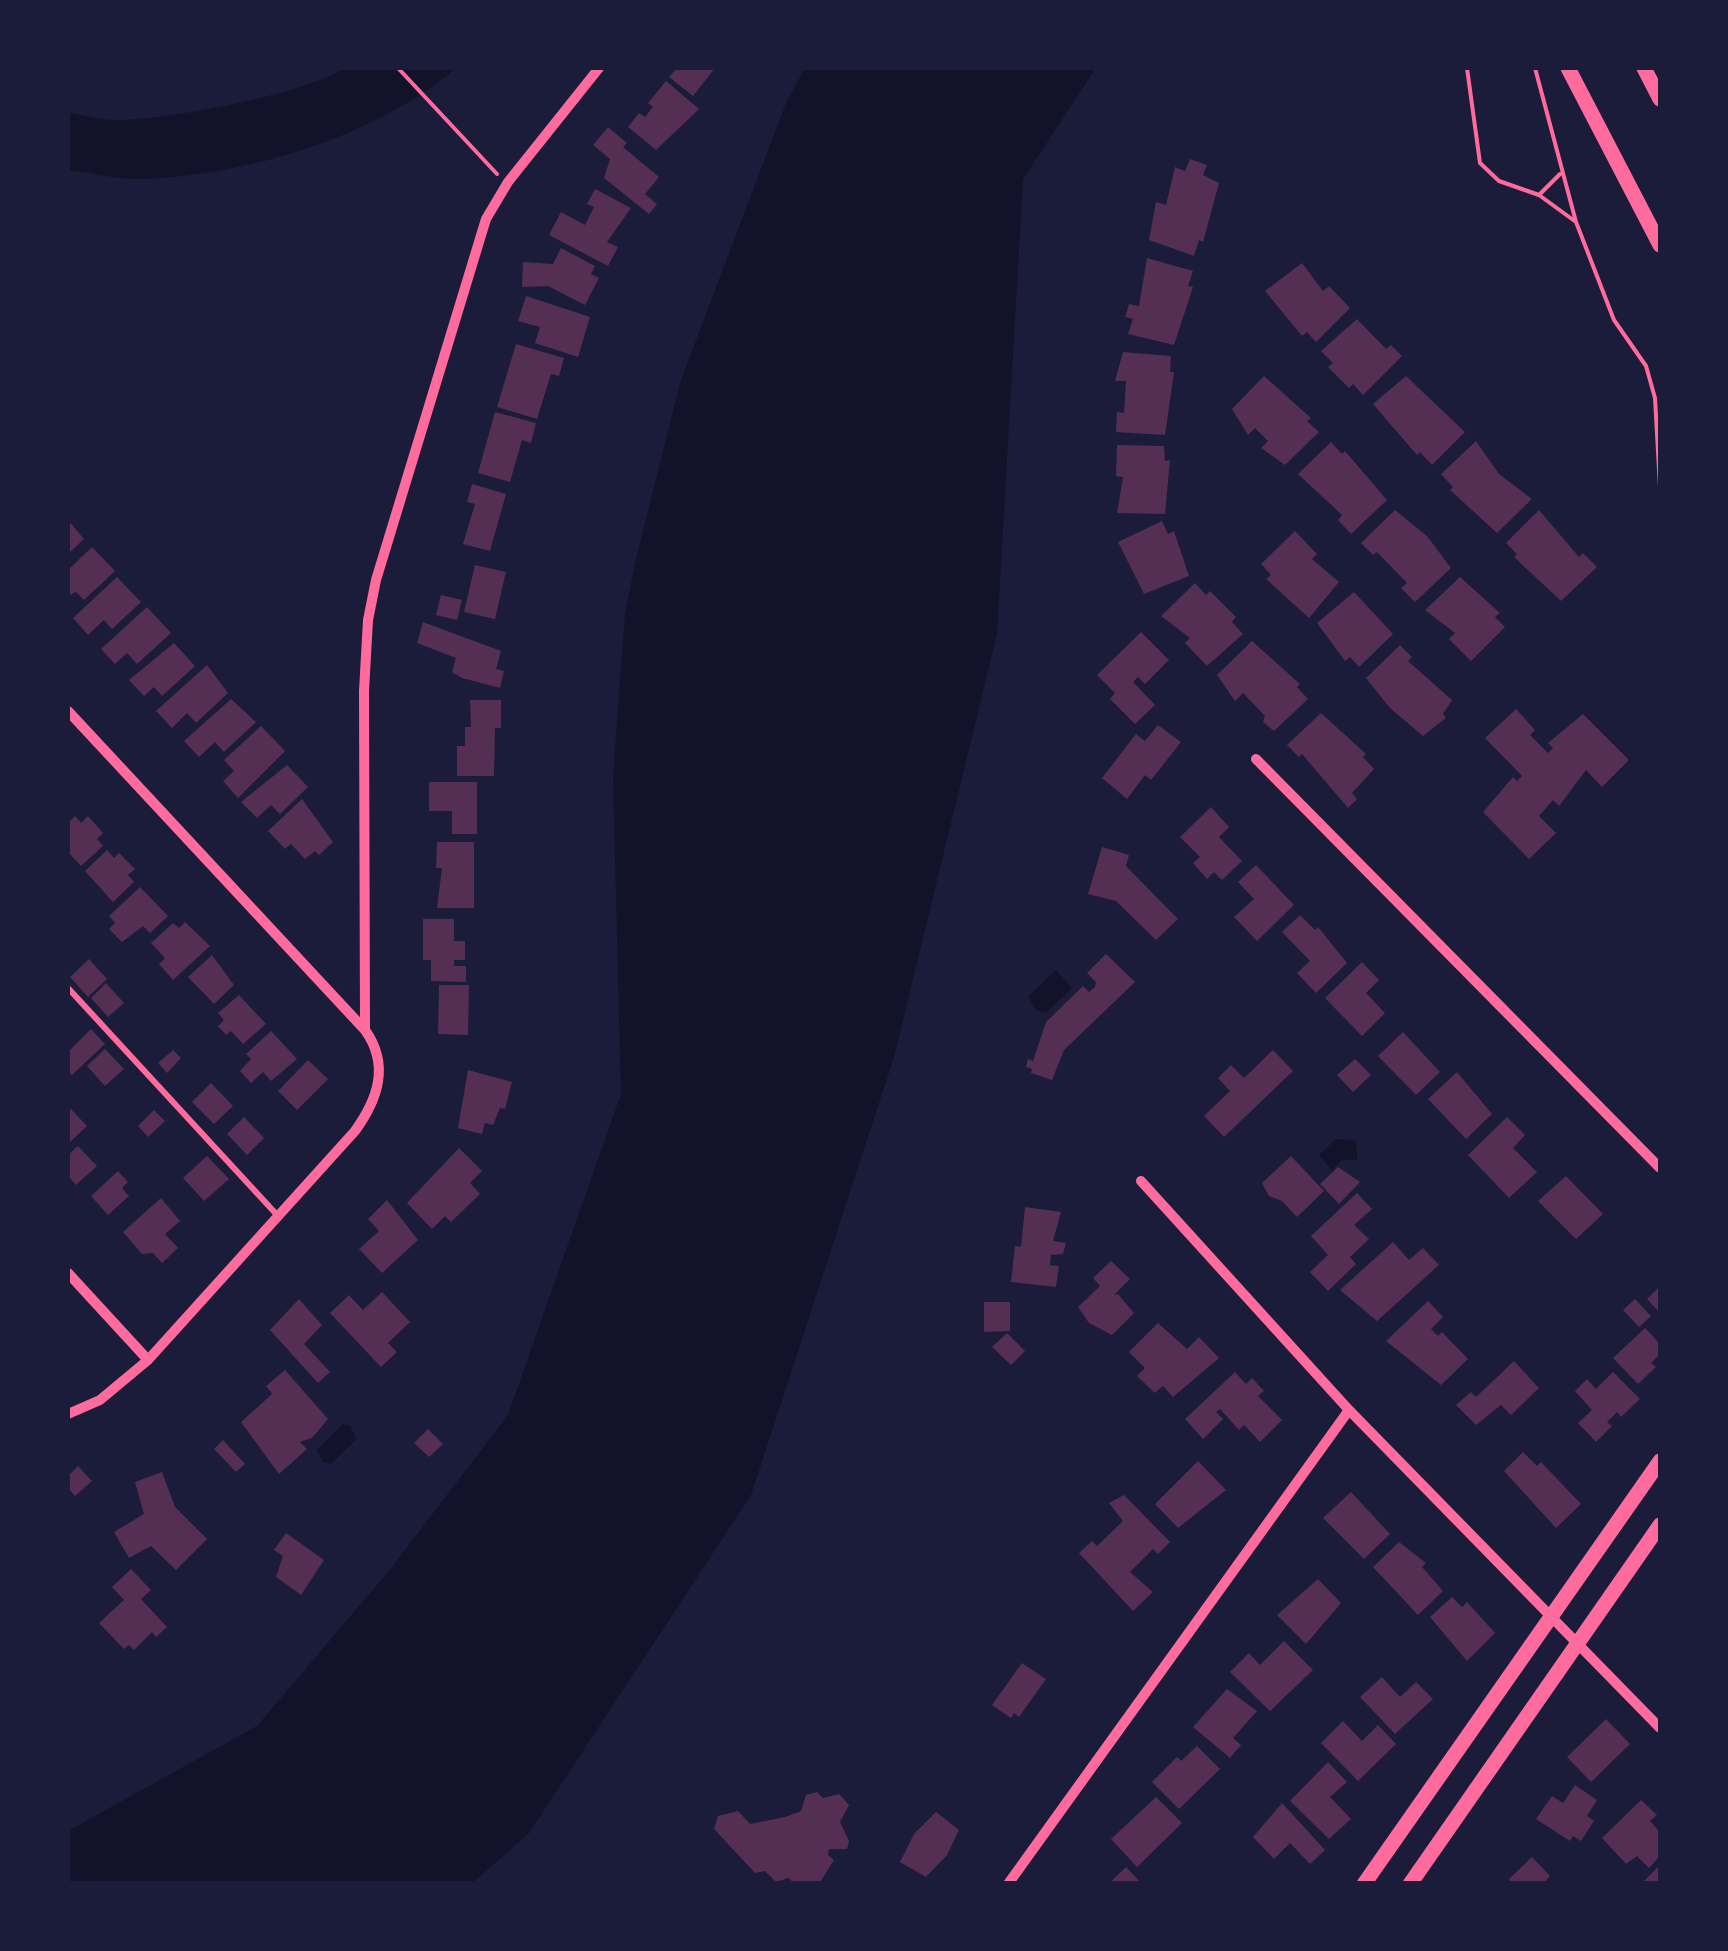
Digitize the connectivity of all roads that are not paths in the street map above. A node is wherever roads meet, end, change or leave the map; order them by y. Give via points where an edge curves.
1 (600, 68) edge
2 (1568, 68) edge
3 (1644, 68) edge
4 (1660, 98) edge
5 (1660, 245) edge
6 (68, 711) edge
7 (1256, 759) dead end
8 (68, 988) edge
9 (365, 1030) junction
10 (1660, 1168) edge
11 (1141, 1181) dead end
12 (278, 1216) junction
13 (68, 1273) edge
14 (148, 1360) junction
15 (1349, 1410) junction
16 (68, 1414) edge
17 (1660, 1461) edge
18 (1660, 1525) edge
19 (1552, 1618) junction
20 (1578, 1641) junction
21 (1660, 1728) edge
22 (1008, 1884) edge
23 (1364, 1884) edge
24 (1410, 1884) edge

1 - 9 street via 486,218 370,604 362,796
2 - 5 main road
3 - 4 main road
6 - 9 street
7 - 10 street
8 - 12 lane
9 - 12 street via 380,1068 370,1107
11 - 15 street
12 - 14 street
13 - 14 street
14 - 16 street via 100,1400
15 - 19 street
15 - 22 street
17 - 19 main road
18 - 20 main road
19 - 20 street
19 - 23 main road
20 - 21 street
20 - 24 main road

